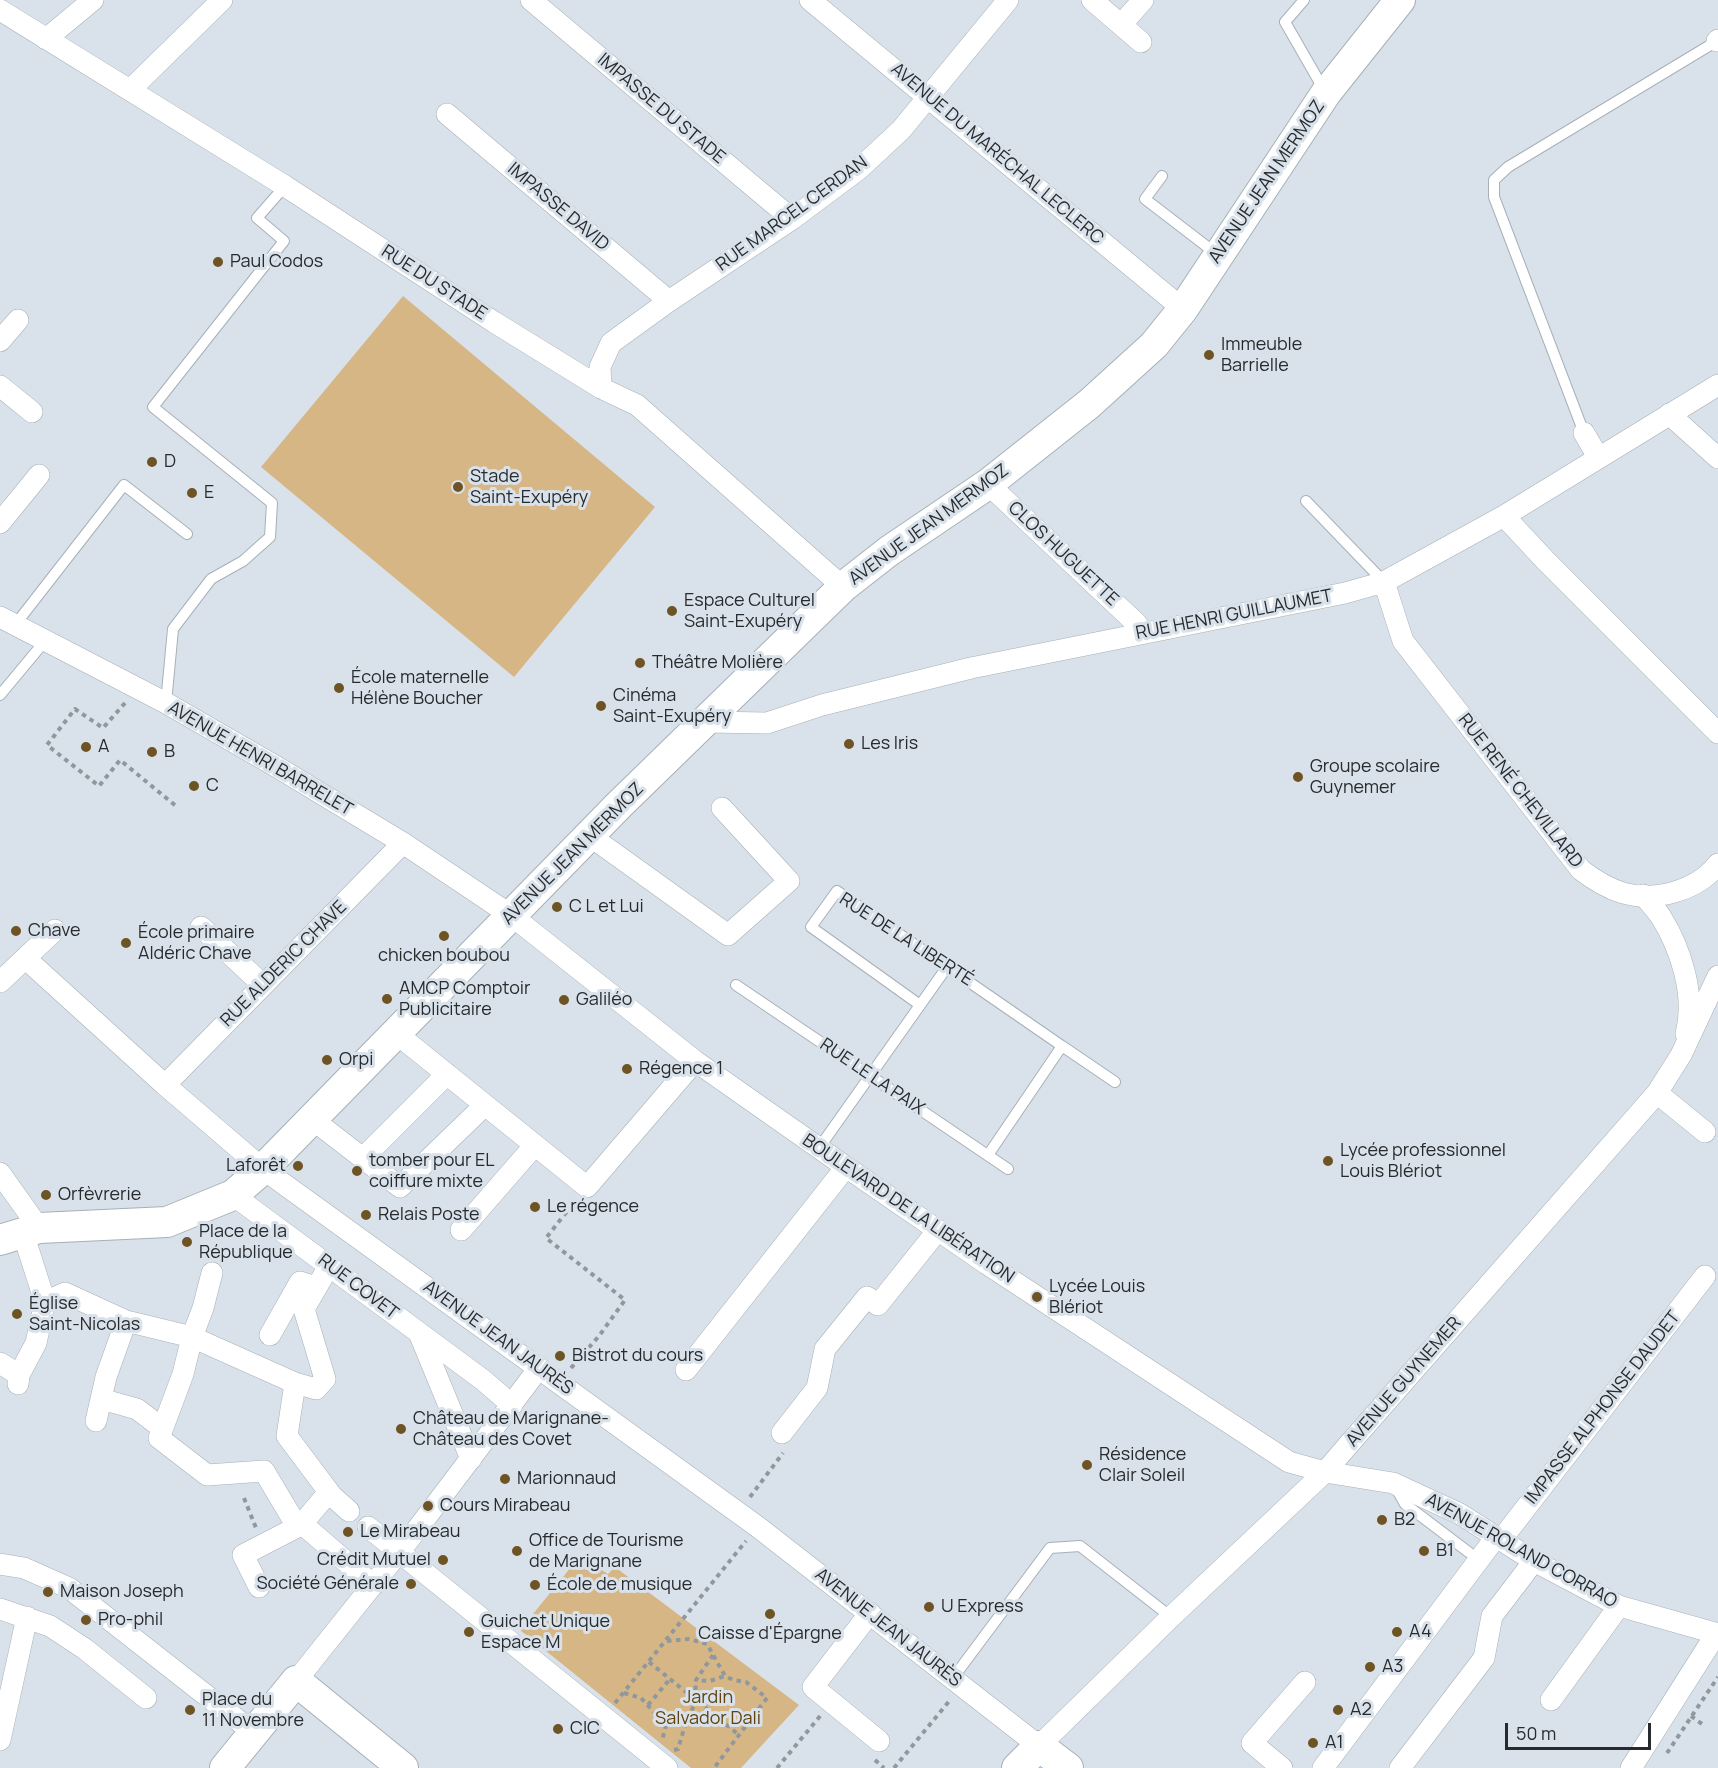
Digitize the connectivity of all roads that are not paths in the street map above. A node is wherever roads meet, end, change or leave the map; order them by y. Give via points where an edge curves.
1 (93, 0) edge
2 (222, 0) edge
3 (531, 0) edge
4 (810, 0) edge
5 (1008, 0) edge
6 (1092, 0) edge
7 (1143, 0) edge
8 (1304, 0) edge
9 (1400, 0) edge
10 (0, 10) edge
11 (1121, 25) junction
12 (46, 39) junction
13 (1717, 40) edge
14 (1141, 42) dead end
15 (131, 89) junction
16 (1326, 93) junction
17 (929, 98) junction
18 (447, 114) dead end
19 (1162, 176) dead end
20 (285, 186) junction
21 (792, 219) junction
22 (1218, 255) junction
23 (669, 301) junction
24 (1183, 309) junction
25 (18, 320) dead end
26 (0, 341) edge
27 (0, 386) edge
28 (1718, 386) edge
29 (601, 388) junction
30 (32, 412) dead end
31 (1669, 414) junction
32 (1584, 433) joint
33 (1598, 457) junction
34 (1718, 458) edge
35 (39, 475) dead end
36 (988, 484) junction
37 (1306, 501) dead end
38 (1504, 516) junction
39 (0, 523) edge
40 (187, 534) dead end
41 (1384, 582) junction
42 (843, 587) junction
43 (7, 621) edge
44 (1137, 624) dead end
45 (45, 641) junction
46 (0, 695) edge
47 (166, 704) junction
48 (705, 723) junction
49 (1718, 733) edge
50 (722, 808) dead end
51 (590, 836) junction
52 (403, 843) junction
53 (1718, 864) edge
54 (1643, 895) junction
55 (512, 916) junction
56 (201, 927) dead end
57 (55, 930) dead end
58 (25, 958) junction
59 (947, 967) junction
60 (1718, 976) edge
61 (0, 982) edge
62 (263, 985) junction
63 (736, 985) dead end
64 (920, 1005) junction
65 (397, 1034) junction
66 (1062, 1046) junction
67 (1681, 1055) junction
68 (695, 1061) junction
69 (447, 1074) junction
70 (870, 1076) junction
71 (1115, 1082) dead end
72 (165, 1086) junction
73 (1657, 1093) junction
74 (485, 1105) junction
75 (312, 1119) junction
76 (1705, 1132) dead end
77 (535, 1145) junction
78 (819, 1148) junction
79 (988, 1155) junction
80 (363, 1158) junction
81 (846, 1167) junction
82 (263, 1169) junction
83 (1008, 1169) dead end
84 (0, 1173) edge
85 (233, 1195) junction
86 (461, 1230) dead end
87 (938, 1230) junction
88 (21, 1234) edge
89 (329, 1266) junction
90 (212, 1273) dead end
91 (1705, 1276) dead end
92 (316, 1287) junction
93 (45, 1302) junction
94 (126, 1321) junction
95 (418, 1332) junction
96 (270, 1335) dead end
97 (192, 1337) junction
98 (0, 1363) edge
99 (539, 1368) junction
100 (687, 1370) dead end
101 (295, 1383) junction
102 (101, 1399) junction
103 (512, 1405) junction
104 (96, 1421) dead end
105 (160, 1433) junction
106 (782, 1433) road end
107 (471, 1459) junction
108 (1324, 1472) junction
109 (1393, 1483) junction
110 (329, 1492) junction
111 (349, 1511) dead end
112 (301, 1525) junction
113 (368, 1527) dead end
114 (1498, 1539) junction
115 (400, 1552) junction
116 (1479, 1560) junction
117 (1534, 1561) junction
118 (2, 1564) edge
119 (373, 1585) junction
120 (258, 1587) dead end
121 (1620, 1606) junction
122 (0, 1609) edge
123 (870, 1613) junction
124 (27, 1617) junction
125 (1171, 1617) junction
126 (1717, 1634) edge
127 (296, 1681) junction
128 (958, 1682) junction
129 (1305, 1682) dead end
130 (146, 1698) dead end
131 (1551, 1700) dead end
132 (253, 1732) junction
133 (0, 1740) edge
134 (1039, 1746) junction
135 (873, 1747) road end
136 (661, 1761) edge
137 (225, 1768) edge
138 (401, 1768) edge
139 (1017, 1768) edge
140 (1068, 1768) edge
141 (1282, 1768) edge
142 (1323, 1768) edge
143 (1400, 1768) edge
144 (1631, 1768) edge

1 - 12 street
2 - 15 street
3 - 21 street, IMPASSE DU STADE
4 - 17 street, AVENUE DU MARÉCHAL LECLERC
5 - 17 street, RUE MARCEL CERDAN
6 - 11 street
7 - 11 street
8 - 16 lane via 1286,22
9 - 16 street, AVENUE JEAN MERMOZ
10 - 12 street, RUE DU STADE
11 - 14 street
12 - 15 street, RUE DU STADE
13 - 32 lane via 1508,167 1494,180 1494,197
15 - 20 street, RUE DU STADE
16 - 22 street, AVENUE JEAN MERMOZ
17 - 21 street, RUE MARCEL CERDAN via 859,169
17 - 24 street, AVENUE DU MARÉCHAL LECLERC
18 - 23 street, IMPASSE DAVID
19 - 22 lane via 1145,199
20 - 29 street, RUE DU STADE
20 - 47 lane via 257,218 284,241 153,406 272,503 270,537 243,561 211,579 173,629
21 - 23 street, RUE MARCEL CERDAN
22 - 24 street, AVENUE JEAN MERMOZ
23 - 29 street, RUE MARCEL CERDAN via 611,343 600,367
24 - 36 street, AVENUE JEAN MERMOZ via 1154,345 1105,389
25 - 26 street
27 - 30 street
28 - 31 street, RUE HENRI GUILLAUMET
29 - 42 street, RUE DU STADE via 637,405
31 - 33 street, RUE HENRI GUILLAUMET
31 - 34 street
32 - 33 street
33 - 38 street, RUE HENRI GUILLAUMET
35 - 39 street
36 - 42 street, AVENUE JEAN MERMOZ via 889,550
36 - 44 street, CLOS HUGUETTE
37 - 41 lane
38 - 41 street, RUE HENRI GUILLAUMET
38 - 49 street
40 - 43 lane via 124,485
41 - 48 street, RUE HENRI GUILLAUMET via 971,668 822,705 767,723
41 - 54 street, RUE RENÉ CHEVILLARD via 1403,641 1581,870 1601,884
42 - 48 street, AVENUE JEAN MERMOZ
43 - 45 street, AVENUE HENRI BARRELET
45 - 46 lane
45 - 47 street, AVENUE HENRI BARRELET
47 - 52 street, AVENUE HENRI BARRELET
48 - 51 street, AVENUE JEAN MERMOZ
50 - 51 street via 789,881 728,935
51 - 55 street, AVENUE JEAN MERMOZ
52 - 55 street, AVENUE HENRI BARRELET
52 - 62 street, RUE ALDERIC CHAVE
53 - 54 street, RUE RENÉ CHEVILLARD via 1695,884 1672,893
54 - 67 street via 1661,916 1683,970 1690,1021
55 - 65 street, AVENUE JEAN MERMOZ
55 - 68 street, BOULEVARD DE LA LIBÉRATION
56 - 62 street
57 - 58 street
58 - 61 street
58 - 72 street
59 - 64 lane
59 - 64 lane, RUE DE LA LIBERTÉ via 837,891 817,918 811,927
59 - 66 lane, RUE DE LA LIBERTÉ
60 - 67 street, AVENUE GUYNEMER
62 - 72 street, RUE ALDERIC CHAVE
63 - 70 lane, RUE LE LA PAIX
64 - 70 lane
65 - 69 street
65 - 75 street, AVENUE JEAN MERMOZ
66 - 71 lane, RUE DE LA LIBERTÉ
66 - 79 lane
67 - 73 street, AVENUE GUYNEMER
68 - 77 street via 587,1187
68 - 78 street, BOULEVARD DE LA LIBÉRATION
69 - 74 street
69 - 80 street
70 - 78 lane
70 - 79 lane, RUE LE LA PAIX
72 - 82 street
73 - 76 street
73 - 108 street, AVENUE GUYNEMER
74 - 77 street
74 - 80 street via 400,1187
75 - 80 street
75 - 82 street, AVENUE JEAN MERMOZ
77 - 86 street
78 - 81 street, BOULEVARD DE LA LIBÉRATION
79 - 83 lane, RUE LE LA PAIX
81 - 87 street, BOULEVARD DE LA LIBÉRATION
81 - 100 street
82 - 85 street
82 - 99 street, AVENUE JEAN JAURÈS
84 - 88 street
85 - 88 street via 168,1222
85 - 89 street, RUE COVET
87 - 106 street via 878,1305 867,1297 825,1349 817,1388
87 - 108 street, BOULEVARD DE LA LIBÉRATION via 1289,1462
88 - 93 street
89 - 92 street
89 - 95 street, RUE COVET
90 - 97 street
91 - 114 street, IMPASSE ALPHONSE DAUDET
92 - 96 street via 300,1282
92 - 101 street via 304,1309 325,1379 316,1389
93 - 94 street via 65,1293
93 - 98 street via 36,1343 19,1380
94 - 97 street
94 - 102 street
95 - 103 street, RUE COVET
95 - 107 street
97 - 101 street
97 - 105 street via 183,1374
99 - 103 street
99 - 123 street, AVENUE JEAN JAURÈS
101 - 110 street via 286,1436
102 - 104 street
102 - 105 street via 137,1409
103 - 107 street
105 - 112 street via 207,1475 264,1471 295,1523
107 - 115 street
108 - 109 street, AVENUE ROLAND CORRAO
108 - 125 street, AVENUE GUYNEMER
109 - 114 street, AVENUE ROLAND CORRAO via 1460,1514
109 - 116 lane via 1405,1504
110 - 111 street
110 - 112 street
112 - 119 street
112 - 120 street via 243,1555
113 - 115 street
114 - 116 street, IMPASSE ALPHONSE DAUDET
114 - 117 street, AVENUE ROLAND CORRAO
115 - 119 street
115 - 136 street
116 - 142 street, IMPASSE ALPHONSE DAUDET
117 - 121 street, AVENUE ROLAND CORRAO
117 - 143 street via 1492,1616 1484,1658
118 - 132 street via 24,1568 69,1588
119 - 127 street
121 - 126 street, AVENUE ROLAND CORRAO
121 - 131 street
122 - 124 street
123 - 128 street, AVENUE JEAN JAURÈS
123 - 135 street via 813,1687
124 - 130 street via 50,1626
124 - 133 street
125 - 128 lane via 1080,1546 1050,1548
125 - 134 street, AVENUE GUYNEMER
126 - 144 street
127 - 132 street
127 - 138 street
128 - 134 street, AVENUE JEAN JAURÈS
129 - 141 street via 1252,1743
132 - 137 street
134 - 139 street
134 - 140 street

